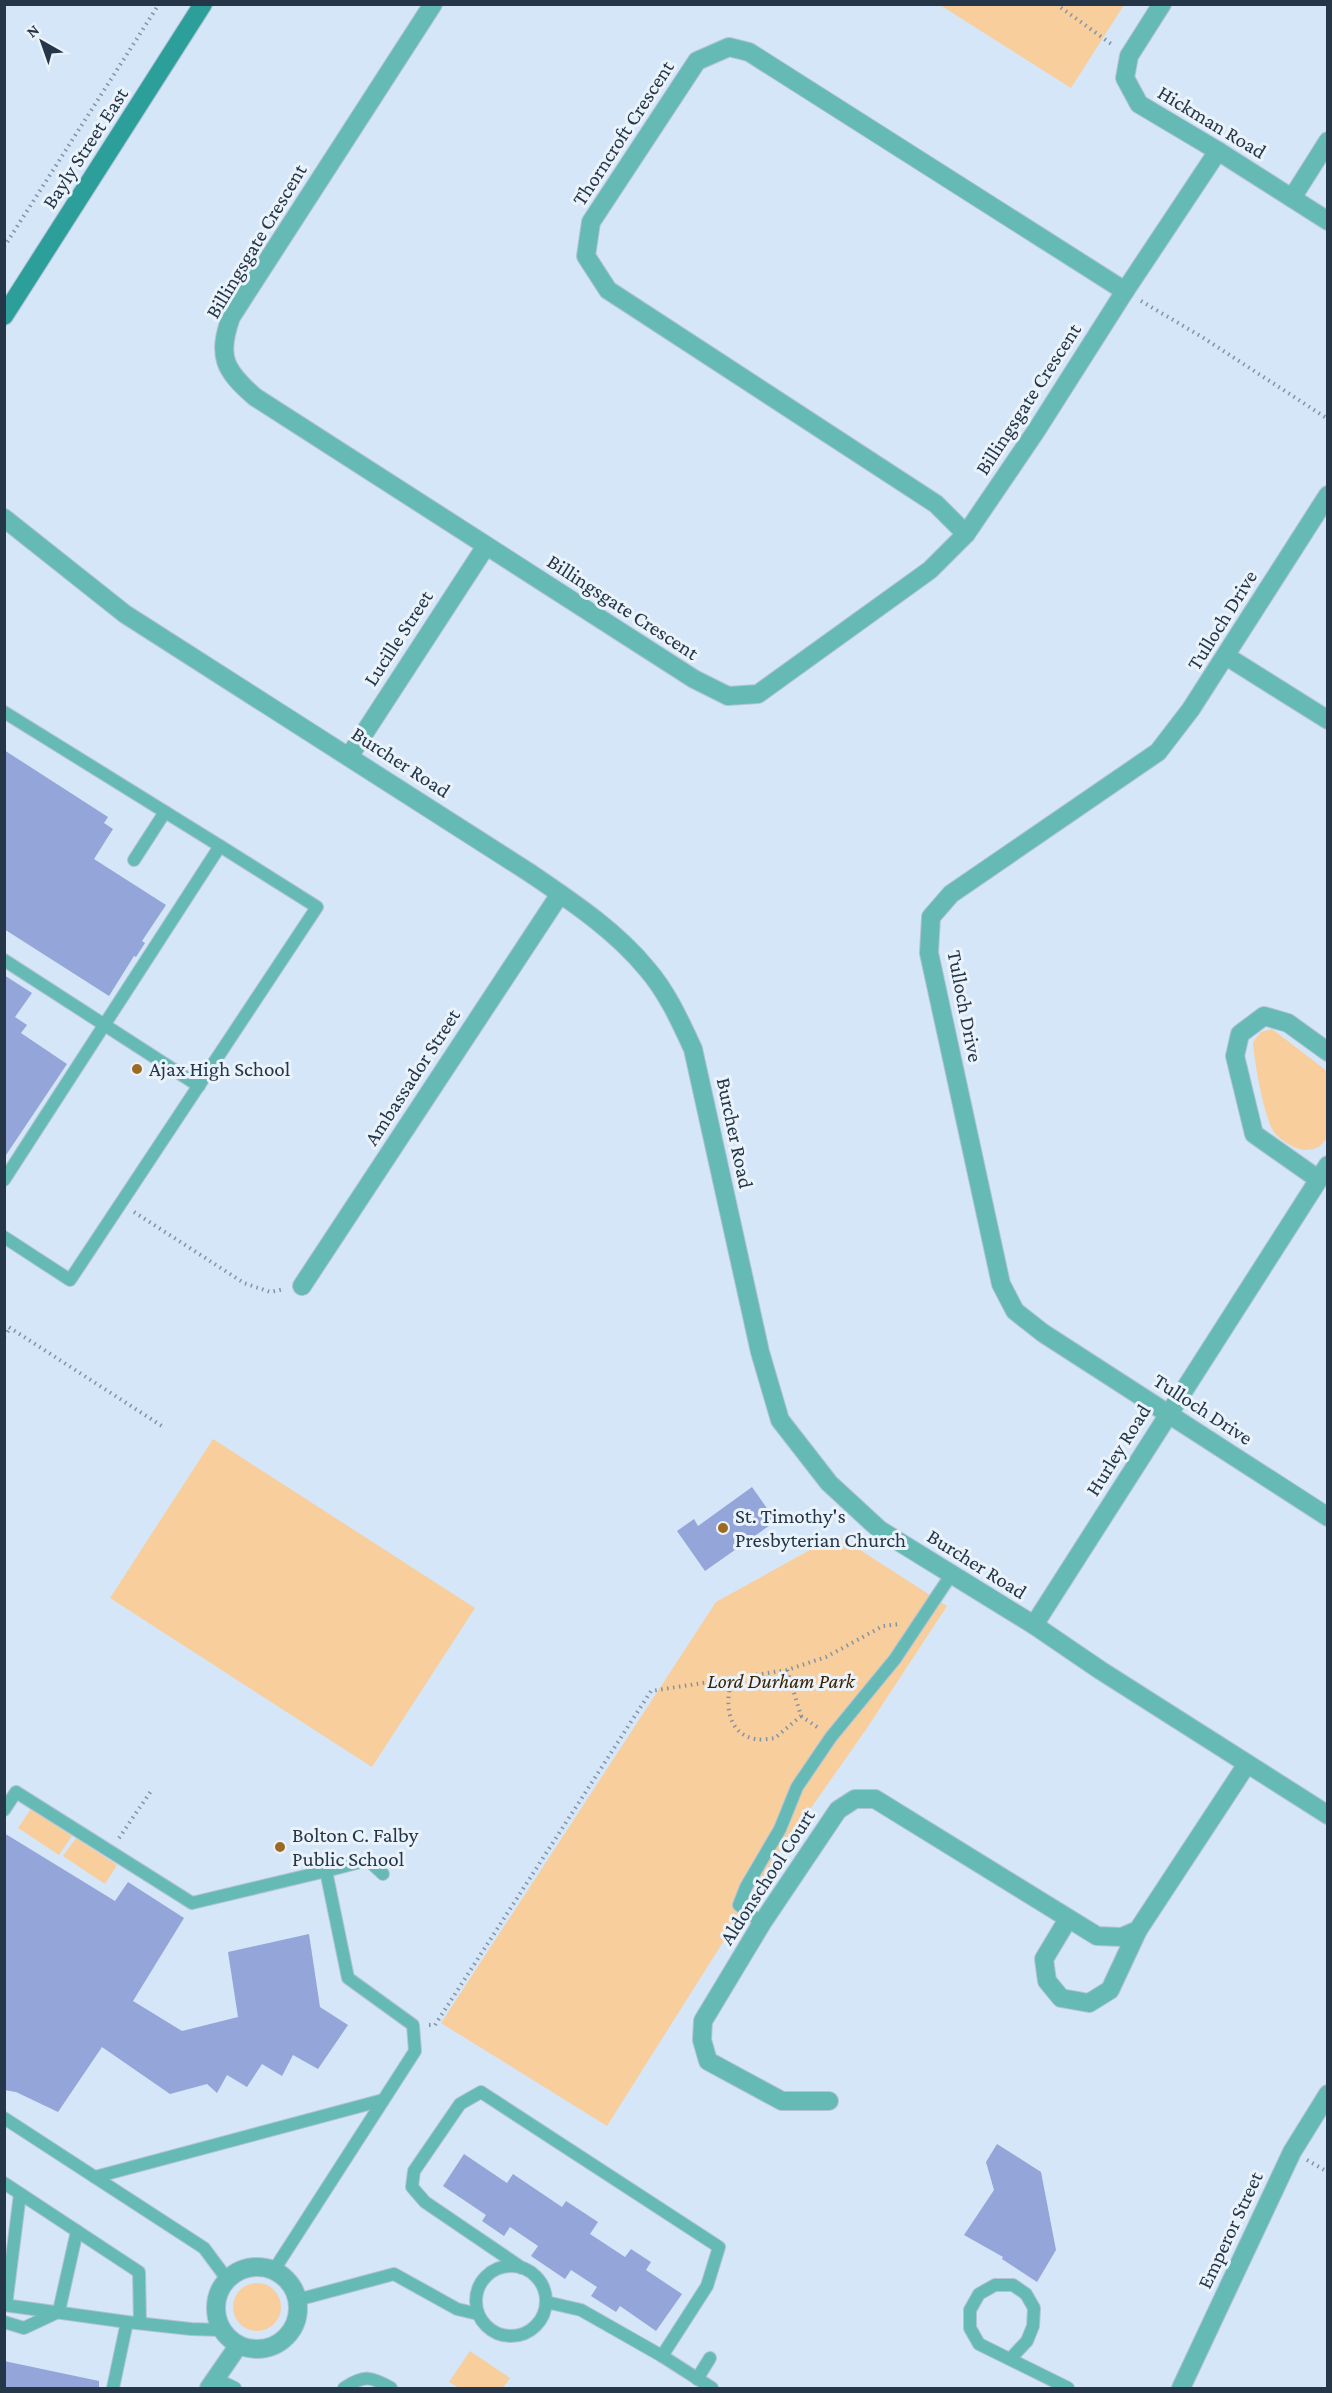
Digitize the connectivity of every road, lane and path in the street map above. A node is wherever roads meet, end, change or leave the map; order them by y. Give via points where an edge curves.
1 (159, 4) edge
2 (203, 4) edge
3 (433, 4) edge
4 (1056, 4) edge
5 (1162, 4) edge
6 (1129, 56) junction
7 (1328, 141) edge
8 (1218, 151) junction
9 (1292, 198) junction
10 (1328, 220) edge
11 (4, 247) edge
12 (1125, 291) junction
13 (4, 315) edge
14 (1328, 419) edge
15 (1328, 495) edge
16 (4, 518) edge
17 (966, 534) junction
18 (486, 546) junction
19 (1226, 656) junction
20 (4, 712) edge
21 (1328, 720) edge
22 (350, 755) junction
23 (165, 812) junction
24 (220, 846) junction
25 (134, 860) dead end
26 (560, 894) junction
27 (4, 960) edge
28 (104, 1026) junction
29 (1328, 1052) edge
30 (199, 1086) junction
31 (1323, 1172) edge
32 (4, 1180) edge
33 (121, 1204) junction
34 (4, 1237) edge
35 (302, 1286) joint
36 (4, 1324) edge
37 (10, 1328) junction
38 (4, 1336) edge
39 (1168, 1413) junction
40 (165, 1428) dead end
41 (1328, 1517) edge
42 (951, 1575) junction
43 (1034, 1625) junction
44 (913, 1631) junction
45 (787, 1670) junction
46 (732, 1679) junction
47 (1246, 1764) junction
48 (151, 1791) dead end
49 (4, 1809) edge
50 (1328, 1815) edge
51 (110, 1851) junction
52 (326, 1871) junction
53 (383, 1874) dead end
54 (1068, 1918) junction
55 (762, 1923) junction
56 (1138, 1930) junction
57 (413, 2025) junction
58 (1328, 2094) edge
59 (383, 2100) junction
60 (829, 2101) dead end
61 (4, 2118) edge
62 (95, 2177) junction
63 (4, 2183) edge
64 (20, 2194) junction
65 (77, 2231) junction
66 (522, 2268) junction
67 (274, 2270) junction
68 (227, 2279) junction
69 (297, 2300) junction
70 (546, 2302) junction
71 (5, 2305) edge
72 (59, 2311) junction
73 (478, 2314) junction
74 (4, 2322) edge
75 (127, 2322) junction
76 (140, 2323) junction
77 (221, 2330) junction
78 (238, 2346) junction
79 (662, 2356) junction
80 (710, 2358) dead end
81 (1011, 2358) junction
82 (697, 2379) junction
83 (213, 2384) edge
84 (113, 2388) edge
85 (235, 2388) edge
86 (344, 2388) edge
87 (391, 2388) edge
88 (712, 2388) edge
89 (1068, 2388) edge
90 (1181, 2388) edge

1 - 11 path
2 - 13 main road, Bayly Street East
3 - 18 street, Billingsgate Crescent via 231,316 223,338 224,359 236,381 255,397
4 - 6 path
5 - 6 street
6 - 8 street, Hickman Road via 1125,78 1139,104
7 - 9 street
8 - 9 street, Hickman Road
8 - 12 street, Billingsgate Crescent
9 - 10 street, Hickman Road
12 - 14 path
12 - 17 street, Billingsgate Crescent
12 - 17 street, Thorncroft Crescent via 749,52 729,47 697,61 591,222 586,256 608,290 936,504
15 - 19 street, Tulloch Drive
16 - 22 street, Burcher Road via 126,614
17 - 18 street, Billingsgate Crescent via 930,570 758,694 728,696 694,679
18 - 22 street, Lucille Street
19 - 21 street
19 - 39 street, Tulloch Drive via 1158,752 951,894 931,917 929,953 1001,1284 1015,1311 1043,1333
20 - 23 lane
22 - 26 street, Burcher Road
23 - 24 lane
23 - 25 lane
24 - 28 lane
24 - 30 lane via 317,907
26 - 35 street, Ambassador Street
26 - 42 street, Burcher Road via 594,918 648,969 673,1007 693,1049 760,1352 780,1420 829,1483 880,1530
27 - 28 lane
28 - 30 lane
28 - 32 lane
29 - 31 street, Hurley Road via 1288,1023 1264,1016 1240,1034 1235,1056 1254,1134
30 - 33 lane
31 - 39 street, Hurley Road
33 - 34 lane via 70,1280
33 - 35 path via 244,1283 270,1292
36 - 37 path
37 - 38 path
37 - 40 path
39 - 41 street, Tulloch Drive
39 - 43 street, Hurley Road
42 - 43 street, Burcher Road
42 - 44 lane
43 - 47 street, Burcher Road
44 - 45 path via 902,1624 883,1626 826,1657
44 - 55 lane via 797,1787 780,1829 739,1905
45 - 46 path
45 - 46 path via 801,1716 775,1738 756,1739 740,1733 728,1714 727,1696
46 - 57 path via 651,1691 435,2025
47 - 50 street, Burcher Road
47 - 56 street
48 - 51 path
49 - 51 lane via 16,1792
51 - 52 lane via 192,1902
52 - 53 lane via 368,1860
52 - 57 lane via 348,1978
54 - 55 street, Aldonschool Court via 875,1799 855,1799 838,1810
54 - 56 street, Aldonschool Court via 1097,1936 1122,1937
54 - 56 street via 1044,1959 1047,1981 1061,1998 1089,2003 1110,1990
55 - 60 street, Aldonschool Court via 703,2021 702,2040 708,2061 782,2101
57 - 59 lane via 415,2050
58 - 90 street, Emperor Street via 1292,2152
59 - 62 lane
59 - 67 lane
61 - 62 lane
62 - 68 lane via 204,2248
63 - 64 lane
64 - 65 lane
64 - 71 lane
65 - 72 lane
65 - 76 lane via 139,2272
66 - 70 lane via 540,2281
66 - 73 lane via 500,2268 482,2281 477,2291
66 - 79 lane via 425,2202 412,2187 414,2171 460,2104 481,2092 719,2247 707,2286
67 - 68 street via 249,2267
67 - 69 street via 292,2286
68 - 77 street via 215,2303
69 - 73 lane via 394,2274 457,2309
69 - 78 street via 297,2320 281,2342 255,2350
70 - 73 lane via 538,2324 517,2336 494,2332
70 - 79 lane via 581,2310
71 - 72 lane
72 - 74 lane via 24,2328
72 - 75 lane
75 - 76 lane
75 - 84 lane
76 - 77 lane
77 - 78 street
78 - 83 street
79 - 82 lane
80 - 82 lane
81 - 81 lane via 979,2344 970,2328 970,2310 979,2294 995,2285 1013,2285 1026,2294 1034,2308 1027,2341
81 - 89 lane
82 - 88 lane
83 - 85 lane
86 - 87 lane via 358,2379 376,2379

